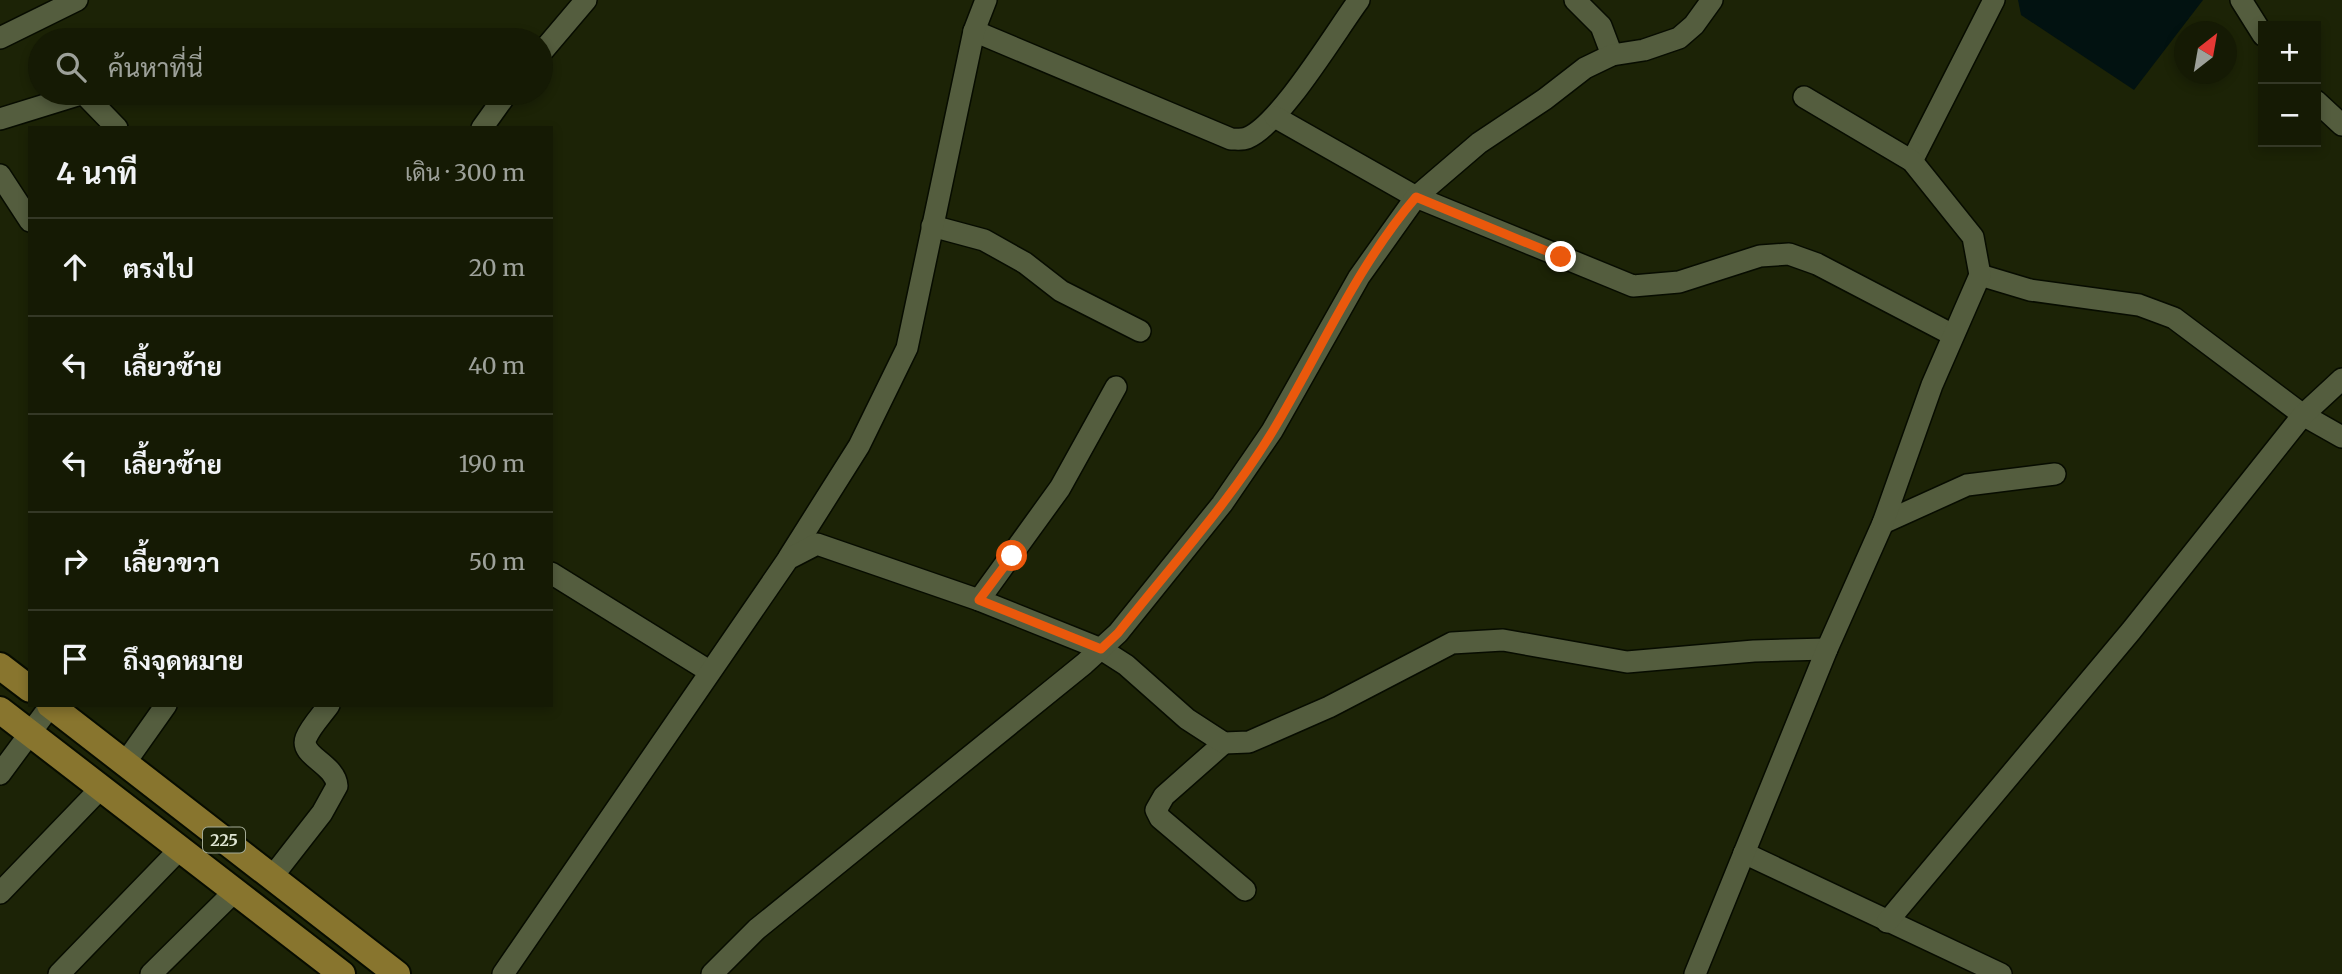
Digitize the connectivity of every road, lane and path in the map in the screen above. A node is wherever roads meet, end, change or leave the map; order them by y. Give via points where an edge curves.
1 (77, 0) edge
2 (586, 0) edge
3 (986, 0) edge
4 (1359, 0) edge
5 (1575, 0) edge
6 (1712, 0) edge
7 (1994, 0) edge
8 (2241, 0) edge
9 (2258, 27) edge
10 (974, 30) junction
11 (0, 38) edge
12 (553, 39) edge
13 (1612, 55) junction
14 (1804, 97) dead end
15 (47, 105) edge
16 (95, 105) edge
17 (499, 105) edge
18 (2321, 106) edge
19 (1275, 117) junction
20 (0, 120) edge
21 (2342, 125) edge
22 (115, 126) edge
23 (483, 126) edge
24 (1912, 161) junction
25 (0, 175) edge
26 (1416, 197) junction
27 (28, 218) edge
28 (933, 226) junction
29 (1980, 275) junction
30 (1140, 331) dead end
31 (1953, 335) junction
32 (2342, 379) edge
33 (1116, 387) dead end
34 (2303, 415) junction
35 (2342, 437) edge
36 (2055, 474) dead end
37 (1883, 523) junction
38 (788, 559) junction
39 (553, 574) edge
40 (979, 600) junction
41 (1101, 649) junction
42 (1827, 649) junction
43 (0, 666) edge
44 (709, 671) junction
45 (28, 687) edge
46 (50, 707) edge
47 (54, 707) edge
48 (165, 707) edge
49 (328, 707) edge
50 (0, 710) edge
51 (30, 734) junction
52 (1224, 743) junction
53 (125, 763) junction
54 (0, 774) edge
55 (101, 788) junction
56 (180, 849) junction
57 (1744, 853) junction
58 (272, 877) junction
59 (1245, 890) dead end
60 (234, 891) junction
61 (0, 893) edge
62 (1887, 922) junction
63 (59, 974) edge
64 (151, 974) edge
65 (342, 974) edge
66 (397, 974) edge
67 (503, 974) edge
68 (712, 974) edge
69 (1695, 974) edge
70 (2001, 974) edge

1 - 11 street
2 - 12 street
3 - 10 street
4 - 19 street
5 - 13 street via 1601,26
6 - 13 street via 1679,38
7 - 24 street
8 - 9 street
10 - 19 street via 1231,139 1249,137
10 - 28 street
13 - 26 street via 1585,68 1479,143
14 - 24 street
15 - 20 street
16 - 22 street
17 - 23 street
18 - 21 street
19 - 26 street
24 - 29 street via 1973,237
25 - 27 street
26 - 31 street via 1633,286 1679,282 1760,256 1789,254
26 - 41 street via 1359,277 1272,431 1222,504
28 - 30 street via 984,240 1061,291
28 - 38 street via 907,348 859,446
29 - 31 street
29 - 34 street via 2030,290 2139,305 2174,318
31 - 37 street
32 - 34 street
33 - 40 street via 1060,488
34 - 35 street
34 - 62 street
36 - 37 street via 1967,485
37 - 42 street
38 - 40 street via 817,544
38 - 44 street
39 - 44 street
40 - 41 street
41 - 52 street
41 - 68 street via 757,929
42 - 52 street via 1627,662 1503,640 1452,643 1329,707 1249,742
42 - 57 street
43 - 45 main road
44 - 67 street
46 - 51 street
47 - 53 main road, 225
48 - 53 street
49 - 58 street via 305,744 332,771 337,786
50 - 51 main road, 225
51 - 54 street
51 - 55 main road, 225
52 - 59 street via 1164,796 1156,810
53 - 58 main road, 225
55 - 56 main road, 225
55 - 61 street
56 - 60 main road, 225
56 - 63 street
57 - 62 street
57 - 69 street
58 - 66 main road, 225
60 - 64 street
60 - 65 main road, 225
62 - 70 street

